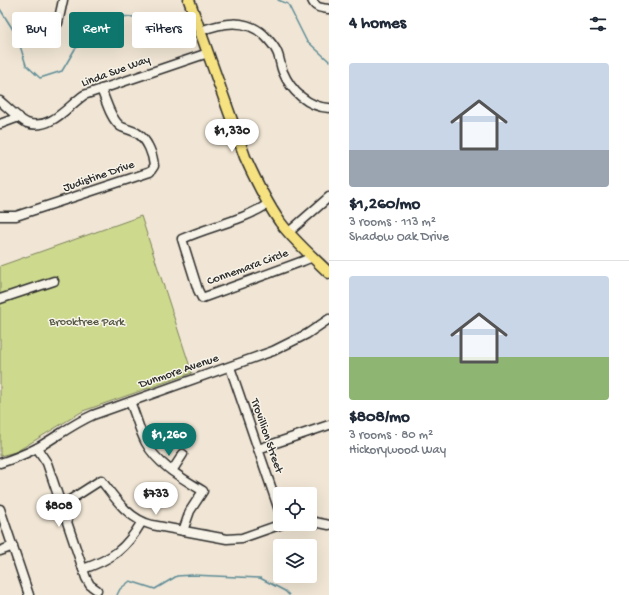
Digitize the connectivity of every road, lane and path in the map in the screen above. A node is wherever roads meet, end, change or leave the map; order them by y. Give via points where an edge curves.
1 (63, 0) edge
2 (189, 0) edge
3 (312, 0) edge
4 (329, 9) edge
5 (60, 12) edge
6 (200, 31) junction
7 (208, 53) junction
8 (101, 89) junction
9 (0, 101) edge
10 (329, 108) edge
11 (19, 116) junction
12 (0, 124) edge
13 (329, 197) edge
14 (268, 204) junction
15 (0, 216) edge
16 (289, 232) junction
17 (313, 257) junction
18 (329, 273) edge
19 (54, 280) dead end
20 (0, 299) edge
21 (329, 319) edge
22 (230, 367) junction
23 (130, 402) junction
24 (329, 425) edge
25 (37, 448) junction
26 (258, 449) junction
27 (183, 454) dead end
28 (0, 463) edge
29 (172, 471) junction
30 (273, 493) edge
31 (62, 505) junction
32 (0, 509) edge
33 (317, 522) edge
34 (141, 523) junction
35 (329, 525) edge
36 (273, 527) edge
37 (183, 530) junction
38 (13, 546) junction
39 (0, 551) edge
40 (83, 569) junction
41 (97, 590) dead end
42 (29, 595) edge

1 - 5 street
2 - 6 main road
3 - 4 street via 319,8
6 - 7 main road
6 - 10 street via 232,23 255,28 272,43 286,78 299,96 318,106
7 - 8 street, Linda Sue Way
7 - 14 main road via 246,157
8 - 11 street, Linda Sue Way via 84,96 53,121 44,124 26,123
8 - 15 street, Judistine Drive via 115,120 121,126 138,134 148,145 154,166 150,172 23,215
9 - 11 street, Linda Sue Way
11 - 12 street
13 - 16 street
14 - 16 main road
14 - 17 street, Connemara Circle via 245,216 182,239 202,298
16 - 17 main road
17 - 18 main road
19 - 20 street
21 - 22 street, Dunmore Avenue via 290,343
22 - 23 street, Dunmore Avenue
22 - 26 street, Trovillion Street
23 - 25 street, Dunmore Avenue via 86,418
23 - 29 street via 152,453
24 - 26 street
25 - 28 street, Dunmore Avenue
25 - 31 street via 47,463
26 - 30 street, Trovillion Street
27 - 29 street
29 - 37 street via 202,492 190,511
31 - 34 street via 101,480 126,511
31 - 40 street
32 - 38 street
33 - 35 street
34 - 37 street
34 - 40 street via 134,537 116,553
36 - 37 street via 234,539 221,539
38 - 39 street
38 - 42 street
40 - 41 street via 88,581

